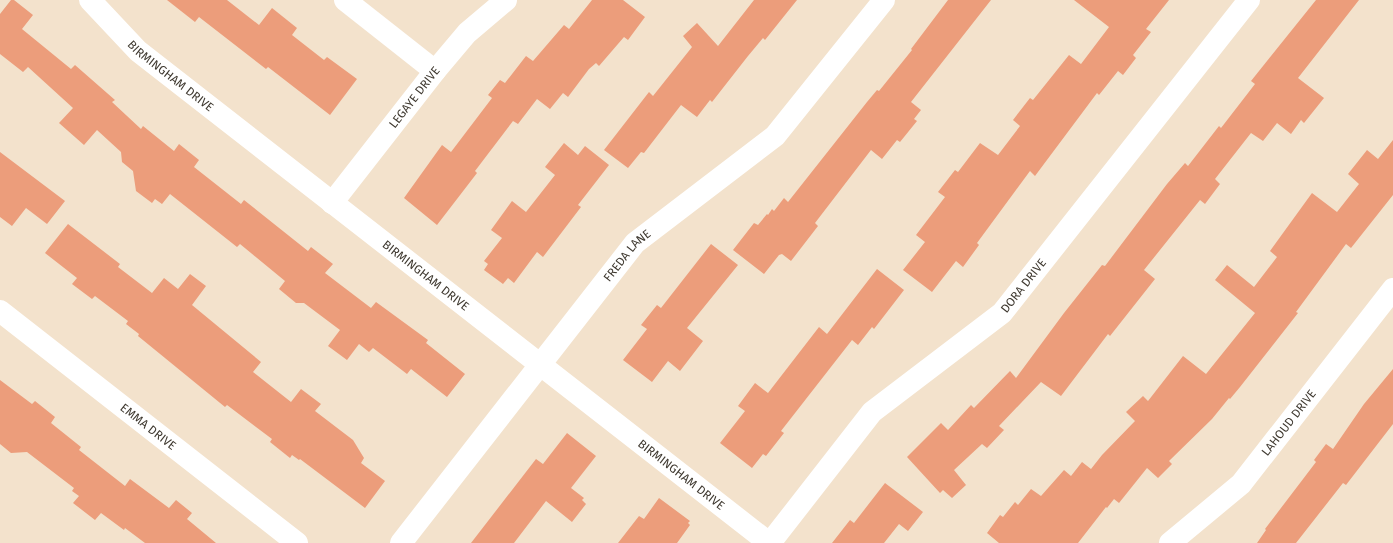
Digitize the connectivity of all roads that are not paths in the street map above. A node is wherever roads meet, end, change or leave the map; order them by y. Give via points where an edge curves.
1 (90, 0) edge
2 (345, 0) edge
3 (506, 0) edge
4 (884, 0) edge
5 (1249, 0) edge
6 (435, 71) junction
7 (332, 203) junction
8 (1393, 289) edge
9 (0, 311) edge
10 (540, 366) junction
11 (297, 543) edge
12 (401, 543) edge
13 (769, 543) edge
14 (1170, 543) edge

1 - 7 street, BIRMINGHAM DRIVE via 138,52
2 - 6 street
3 - 6 street, LEGAYE DRIVE via 467,33
4 - 10 street, FREDA LANE via 776,136 635,243
5 - 13 street, DORA DRIVE via 1002,313 872,412
6 - 7 street, LEGAYE DRIVE
7 - 10 street, BIRMINGHAM DRIVE
8 - 14 street, LAHOUD DRIVE via 1241,484
9 - 11 street, EMMA DRIVE
10 - 12 street, FREDA LANE
10 - 13 street, BIRMINGHAM DRIVE

